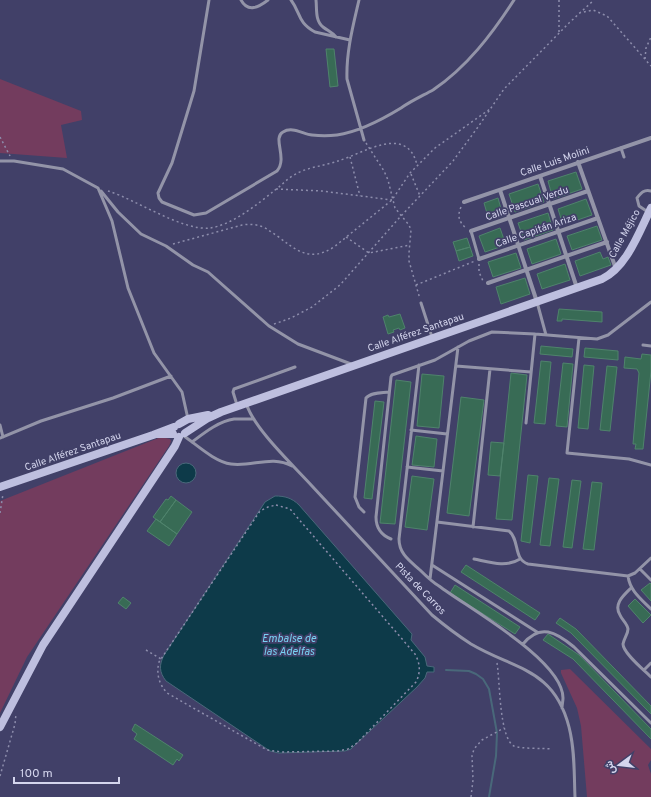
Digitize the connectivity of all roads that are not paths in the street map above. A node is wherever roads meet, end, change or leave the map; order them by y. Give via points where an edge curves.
1 (209, 0) edge
2 (241, 0) edge
3 (268, 0) edge
4 (290, 0) edge
5 (316, 0) edge
6 (359, 0) edge
7 (514, 0) edge
8 (336, 37) junction
9 (350, 40) junction
10 (361, 127) junction
11 (651, 138) edge
12 (364, 140) road end
13 (621, 148) junction
14 (624, 157) dead end
15 (0, 161) edge
16 (578, 162) junction
17 (540, 176) junction
18 (98, 188) junction
19 (500, 190) junction
20 (588, 191) junction
21 (651, 191) edge
22 (464, 202) road end
23 (550, 206) junction
24 (650, 211) edge
25 (598, 218) junction
26 (509, 219) junction
27 (471, 231) joint
28 (558, 232) junction
29 (607, 242) junction
30 (518, 245) junction
31 (566, 257) junction
32 (479, 259) joint
33 (527, 270) junction
34 (616, 270) junction
35 (488, 283) road end
36 (577, 288) junction
37 (537, 302) junction
38 (651, 302) edge
39 (421, 303) road end
40 (535, 334) junction
41 (546, 335) junction
42 (432, 338) junction
43 (579, 338) junction
44 (643, 345) dead end
45 (651, 346) edge
46 (458, 347) junction
47 (419, 365) junction
48 (355, 366) junction
49 (456, 366) junction
50 (295, 367) dead end
51 (490, 369) junction
52 (531, 372) junction
53 (171, 376) junction
54 (389, 392) junction
55 (246, 403) junction
56 (238, 406) junction
57 (221, 412) junction
58 (188, 419) junction
59 (254, 419) junction
60 (526, 423) dead end
61 (0, 425) edge
62 (411, 430) junction
63 (179, 432) junction
64 (448, 434) junction
65 (2, 437) edge
66 (192, 442) junction
67 (651, 465) edge
68 (407, 467) junction
69 (296, 468) junction
70 (443, 471) junction
71 (2, 486) edge
72 (364, 512) dead end
73 (437, 522) junction
74 (473, 526) junction
75 (391, 540) dead end
76 (651, 558) edge
77 (474, 559) dead end
78 (520, 559) junction
79 (432, 565) junction
80 (640, 569) junction
81 (628, 576) junction
82 (430, 579) junction
83 (651, 580) edge
84 (631, 588) junction
85 (651, 609) edge
86 (537, 632) junction
87 (523, 644) junction
88 (651, 663) edge
89 (644, 670) junction
90 (651, 677) edge
91 (562, 708) junction
92 (651, 723) edge
93 (0, 727) edge
94 (575, 797) edge

1 - 10 lane via 194,91 172,163 158,193 162,202 194,215 206,213 277,171 282,160 279,138 284,131 294,130 310,135 329,136 345,134
2 - 3 lane via 251,8 260,6
4 - 8 lane via 306,27
5 - 8 lane via 318,21
6 - 9 lane
7 - 10 lane via 481,46 451,75 389,116
8 - 9 lane
9 - 10 lane via 347,80
10 - 12 lane
11 - 13 street, Calle Luis Molini
13 - 14 lane
13 - 16 street, Calle Luis Molini
15 - 18 lane via 63,169
16 - 17 street, Calle Luis Molini
16 - 20 street
17 - 19 street, Calle Luis Molini
17 - 23 street
18 - 48 lane via 141,234 208,272 269,326 298,344
18 - 53 lane via 112,221 128,288 154,353
19 - 22 street, Calle Luis Molini
19 - 26 street
20 - 23 street, Calle Pascual Verdu
20 - 25 street
21 - 24 lane via 644,191 637,198 639,206
23 - 26 street, Calle Pascual Verdu
23 - 28 street
24 - 34 main road, Calle Méjico via 627,256
25 - 28 street, Calle Capitán Ariza
25 - 29 street
26 - 27 street, Calle Pascual Verdu
26 - 30 street
27 - 32 lane
28 - 30 street, Calle Capitán Ariza
28 - 31 street
29 - 31 street
29 - 34 street
30 - 32 street, Calle Capitán Ariza
30 - 33 street
31 - 33 street
31 - 36 street
33 - 35 street
33 - 37 street
34 - 36 main road, Calle Alférez Santapau via 606,277
36 - 37 main road, Calle Alférez Santapau
37 - 41 lane
37 - 42 main road, Calle Alférez Santapau
38 - 43 lane via 608,335 596,339
39 - 42 lane
40 - 41 lane
40 - 46 lane via 492,332
40 - 52 lane
41 - 43 lane
42 - 48 main road, Calle Alférez Santapau
43 - 67 lane via 567,453 629,459
44 - 45 lane
46 - 47 lane
46 - 49 lane
47 - 54 lane via 391,376
47 - 62 lane
48 - 55 main road, Calle Alférez Santapau
49 - 51 lane
49 - 64 lane
50 - 56 lane via 234,389
51 - 52 lane
51 - 74 lane
52 - 60 lane
53 - 58 lane via 182,392
53 - 65 lane
54 - 72 lane via 368,395 366,398 355,497
54 - 75 lane via 376,516 378,529
55 - 56 main road, Calle Alférez Santapau
55 - 59 lane, Pista de Carros
56 - 57 main road, Calle Alférez Santapau
57 - 58 main road, Calle Alférez Santapau
57 - 63 main road, Calle Alférez Santapau
58 - 63 main road, Calle Alférez Santapau
59 - 66 lane via 224,422
59 - 69 lane, Pista de Carros
61 - 65 lane
62 - 64 lane
62 - 68 lane
63 - 66 lane
63 - 71 main road, Calle Alférez Santapau via 153,435
63 - 93 main road via 170,453 43,645
64 - 70 lane
66 - 69 lane via 225,463 272,461 283,462
68 - 70 lane
68 - 82 lane via 400,548
69 - 91 lane, Pista de Carros via 432,615 472,644 533,674 554,693
70 - 73 lane
73 - 74 lane
73 - 79 lane
74 - 78 lane via 511,532
76 - 80 lane
77 - 78 lane via 504,564
78 - 81 lane via 528,564
79 - 82 lane
79 - 86 lane
80 - 81 lane
80 - 83 lane
81 - 84 lane
82 - 87 lane
84 - 85 lane
84 - 89 lane via 619,602 618,611 628,629 623,644 625,650
86 - 87 lane
86 - 92 lane via 548,631 568,642
87 - 91 lane via 544,664 558,683 564,698
88 - 89 lane
89 - 90 lane
91 - 94 lane, Pista de Carros via 572,740

